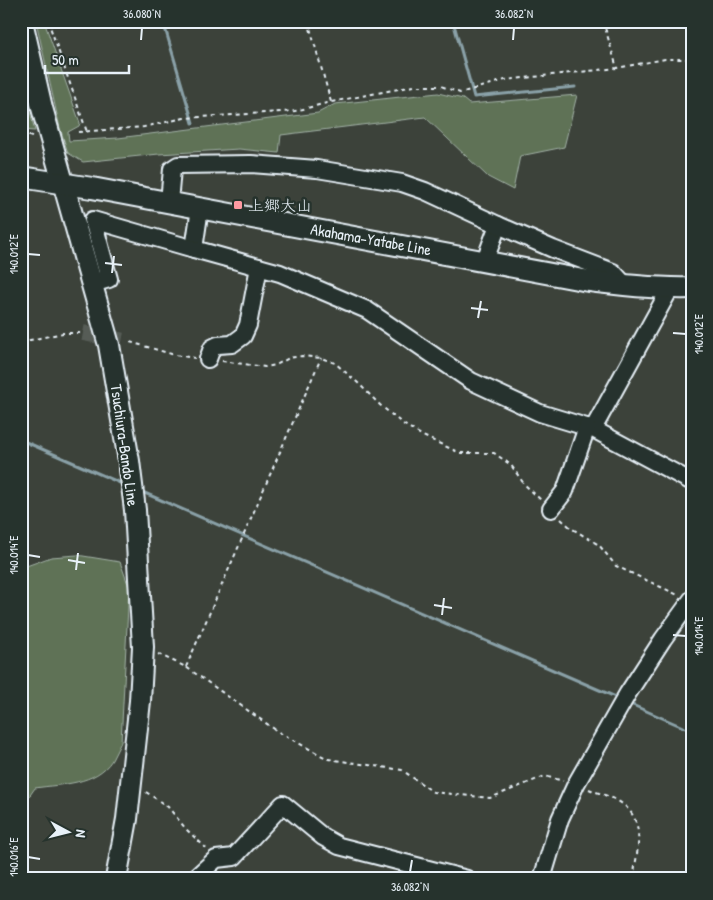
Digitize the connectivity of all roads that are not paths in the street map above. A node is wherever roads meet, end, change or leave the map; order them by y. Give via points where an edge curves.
1 (22, 21) edge
2 (21, 177) edge
3 (63, 183) junction
4 (169, 202) junction
5 (200, 208) junction
6 (498, 224) junction
7 (194, 249) junction
8 (485, 260) junction
9 (259, 267) junction
10 (92, 284) junction
11 (625, 285) junction
12 (692, 288) edge
13 (670, 289) junction
14 (208, 359) dead end
15 (590, 428) junction
16 (692, 482) edge
17 (551, 509) road end
18 (691, 600) edge
19 (116, 879) edge
20 (194, 879) edge
21 (467, 879) edge
22 (542, 879) edge

1 - 3 main road, Tsuchiura-Bando Line
2 - 3 main road, Akahama-Yatabe Line
3 - 4 main road, Akahama-Yatabe Line
3 - 10 main road, Tsuchiura-Bando Line
4 - 5 main road, Akahama-Yatabe Line
4 - 6 street via 172,170 178,165 270,165 402,183
5 - 7 street
5 - 8 main road, Akahama-Yatabe Line
6 - 8 street
6 - 11 street via 613,272
7 - 9 street
7 - 10 street via 93,220 109,280
8 - 11 main road, Akahama-Yatabe Line
9 - 14 street via 243,336 232,344 212,348
9 - 15 street via 367,310 471,381 540,413
10 - 19 main road, Tsuchiura-Bando Line via 109,345 129,461 139,560 140,702 127,819
11 - 13 main road, Akahama-Yatabe Line
12 - 13 main road, Akahama-Yatabe Line
13 - 15 street
15 - 16 street
15 - 17 street via 564,491
18 - 22 street via 628,693 576,784 560,819
20 - 21 street via 216,858 234,857 283,804 323,837 340,846

